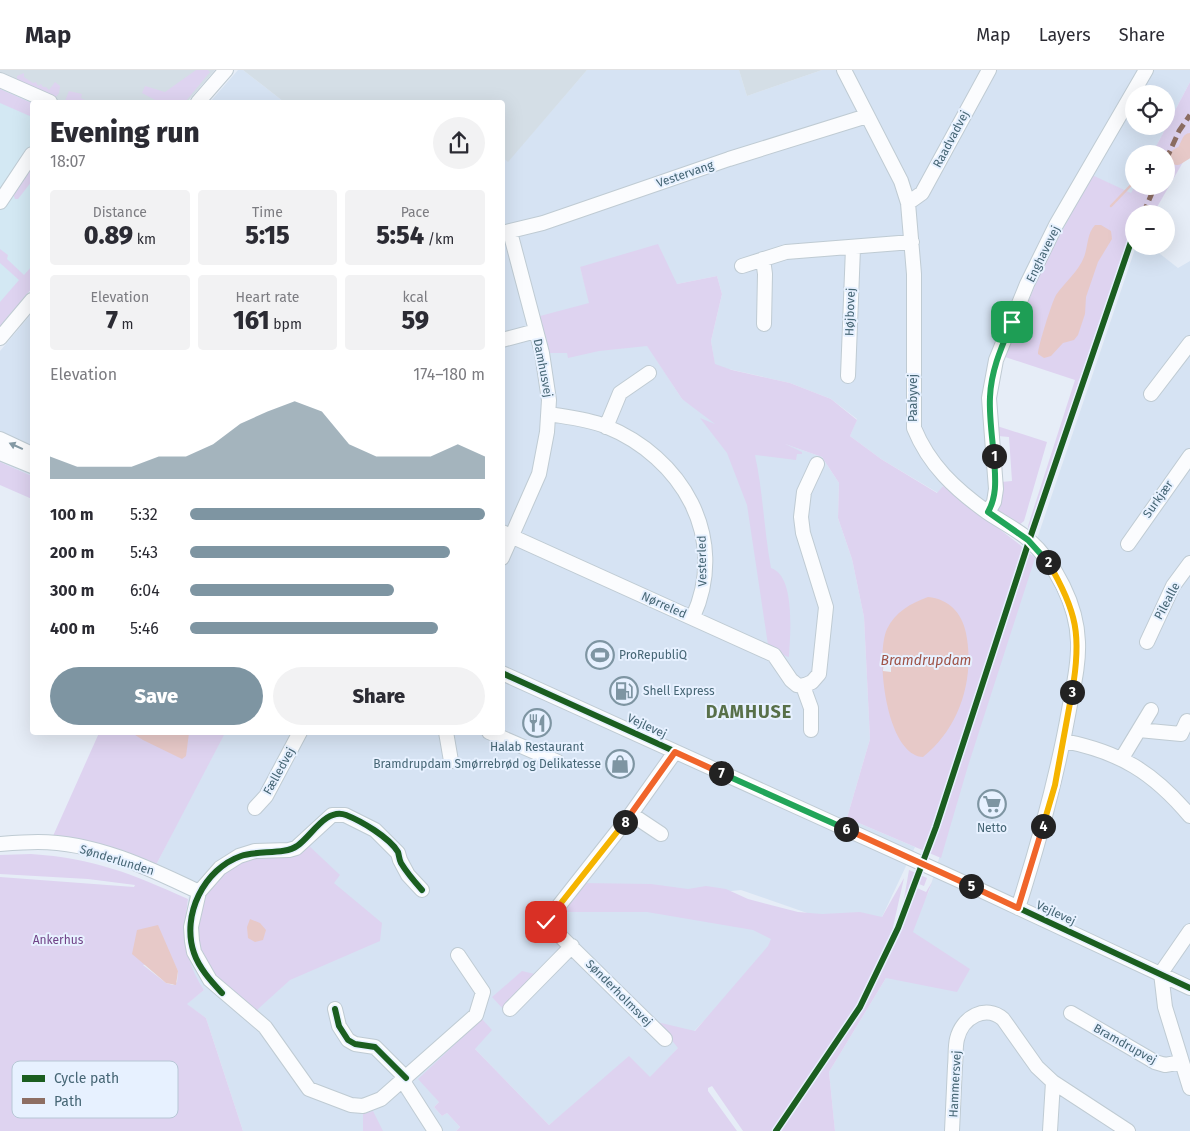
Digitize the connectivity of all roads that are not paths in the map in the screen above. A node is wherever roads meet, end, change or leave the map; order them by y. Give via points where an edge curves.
1 (226, 70) edge
2 (844, 70) edge
3 (988, 70) edge
4 (1146, 70) edge
5 (0, 80) edge
6 (45, 100) edge
7 (200, 100) edge
8 (867, 116) junction
9 (30, 157) edge
10 (0, 202) edge
11 (908, 203) junction
12 (506, 232) edge
13 (912, 242) junction
14 (853, 248) junction
15 (763, 259) junction
16 (742, 266) dead end
17 (30, 306) edge
18 (26, 318) edge
19 (764, 324) dead end
20 (536, 331) junction
21 (0, 338) edge
22 (505, 339) edge
23 (1190, 343) edge
24 (649, 373) dead end
25 (848, 376) dead end
26 (1152, 394) dead end
27 (548, 414) junction
28 (606, 426) junction
29 (0, 439) edge
30 (0, 453) edge
31 (30, 453) edge
32 (1190, 456) edge
33 (817, 464) dead end
34 (30, 465) edge
35 (988, 512) junction
36 (508, 534) edge
37 (1128, 544) dead end
38 (1190, 563) edge
39 (693, 617) junction
40 (1147, 642) dead end
41 (505, 673) edge
42 (803, 686) junction
43 (1151, 710) dead end
44 (1187, 721) dead end
45 (811, 730) dead end
46 (1139, 730) junction
47 (298, 735) edge
48 (447, 735) edge
49 (496, 735) edge
50 (1064, 741) junction
51 (675, 752) junction
52 (1122, 758) junction
53 (451, 761) dead end
54 (558, 762) dead end
55 (255, 808) dead end
56 (631, 814) junction
57 (1190, 816) edge
58 (661, 834) dead end
59 (0, 844) edge
60 (422, 890) dead end
61 (199, 892) junction
62 (1018, 908) junction
63 (1190, 931) edge
64 (572, 946) junction
65 (458, 955) dead end
66 (1161, 974) junction
67 (1190, 988) edge
68 (335, 1009) dead end
69 (510, 1009) dead end
70 (1071, 1013) dead end
71 (665, 1039) dead end
72 (1182, 1062) junction
73 (405, 1080) junction
74 (1053, 1082) junction
75 (1190, 1088) edge
76 (1126, 1130) edge
77 (435, 1131) edge
78 (952, 1131) edge
79 (1050, 1131) edge

1 - 7 street
2 - 8 street, Paabyvej
3 - 11 street, Raadvadvej via 922,193
4 - 35 street, Enghavevej via 1056,225 1027,284 996,360 990,398 996,489
5 - 6 street
8 - 11 street, Paabyvej via 901,181
8 - 12 street, Vestervang
9 - 10 street
11 - 13 street, Paabyvej
12 - 20 street, Damhusvej
13 - 14 street
13 - 35 street, Paabyvej via 914,428 921,447 944,478
14 - 15 street via 786,252
14 - 25 street, Højbovej
15 - 16 street
15 - 19 street
17 - 18 street
18 - 21 street
20 - 22 street
20 - 27 street, Damhusvej via 548,386
23 - 26 street
24 - 28 street via 620,393
27 - 28 street, Vesterled
27 - 36 street, Damhusvej via 539,474
28 - 39 street, Vesterled via 659,459 688,494 701,529 704,549 704,580
31 -> 29 street
30 - 34 street
32 - 37 street, Surkjær
33 - 42 street via 804,492 801,517 803,534 826,607 826,628 819,674
35 - 50 street, Paabyvej via 1028,540 1047,560 1066,592 1075,619 1078,662
36 - 39 street, Nørreled
38 - 40 street, Pilealle via 1173,586
39 - 42 street, Nørreled via 774,655 791,680
41 - 51 street, Vejlevej
42 - 45 street via 811,708
43 - 46 street
44 - 46 street via 1181,734
46 - 52 street
47 - 55 street, Fælledvej via 266,796
48 - 53 street
49 - 54 street
50 - 52 street
50 - 62 street, Paabyvej via 1055,785
51 - 56 street, Sønderholmsvej
51 - 62 street, Vejlevej
52 - 57 street via 1154,778
56 - 58 street
56 - 64 street, Sønderholmsvej via 546,922
59 - 61 street, Sønderlunden via 40,842 103,853 152,869
60 - 61 street via 408,875 398,853 385,839 368,826 338,814 324,820 296,848 255,851 239,856 220,868
61 - 73 street via 191,927 194,952 200,965 222,993 265,1028 309,1089 351,1105 363,1106 381,1099
62 - 66 street, Vejlevej
63 - 66 street
64 - 69 street
64 - 71 street, Sønderholmsvej
65 - 73 street via 483,992 476,1015
66 - 67 street, Vejlevej
66 - 72 street via 1165,1007
68 - 73 street via 339,1026 348,1040 375,1047
70 - 72 street, Bramdrupvej via 1155,1062 1165,1065
72 - 75 street
73 - 77 street
74 - 76 street
74 - 78 street, Hammersvej via 1036,1067 1003,1019 996,1013 976,1014 957,1038
74 - 79 street

